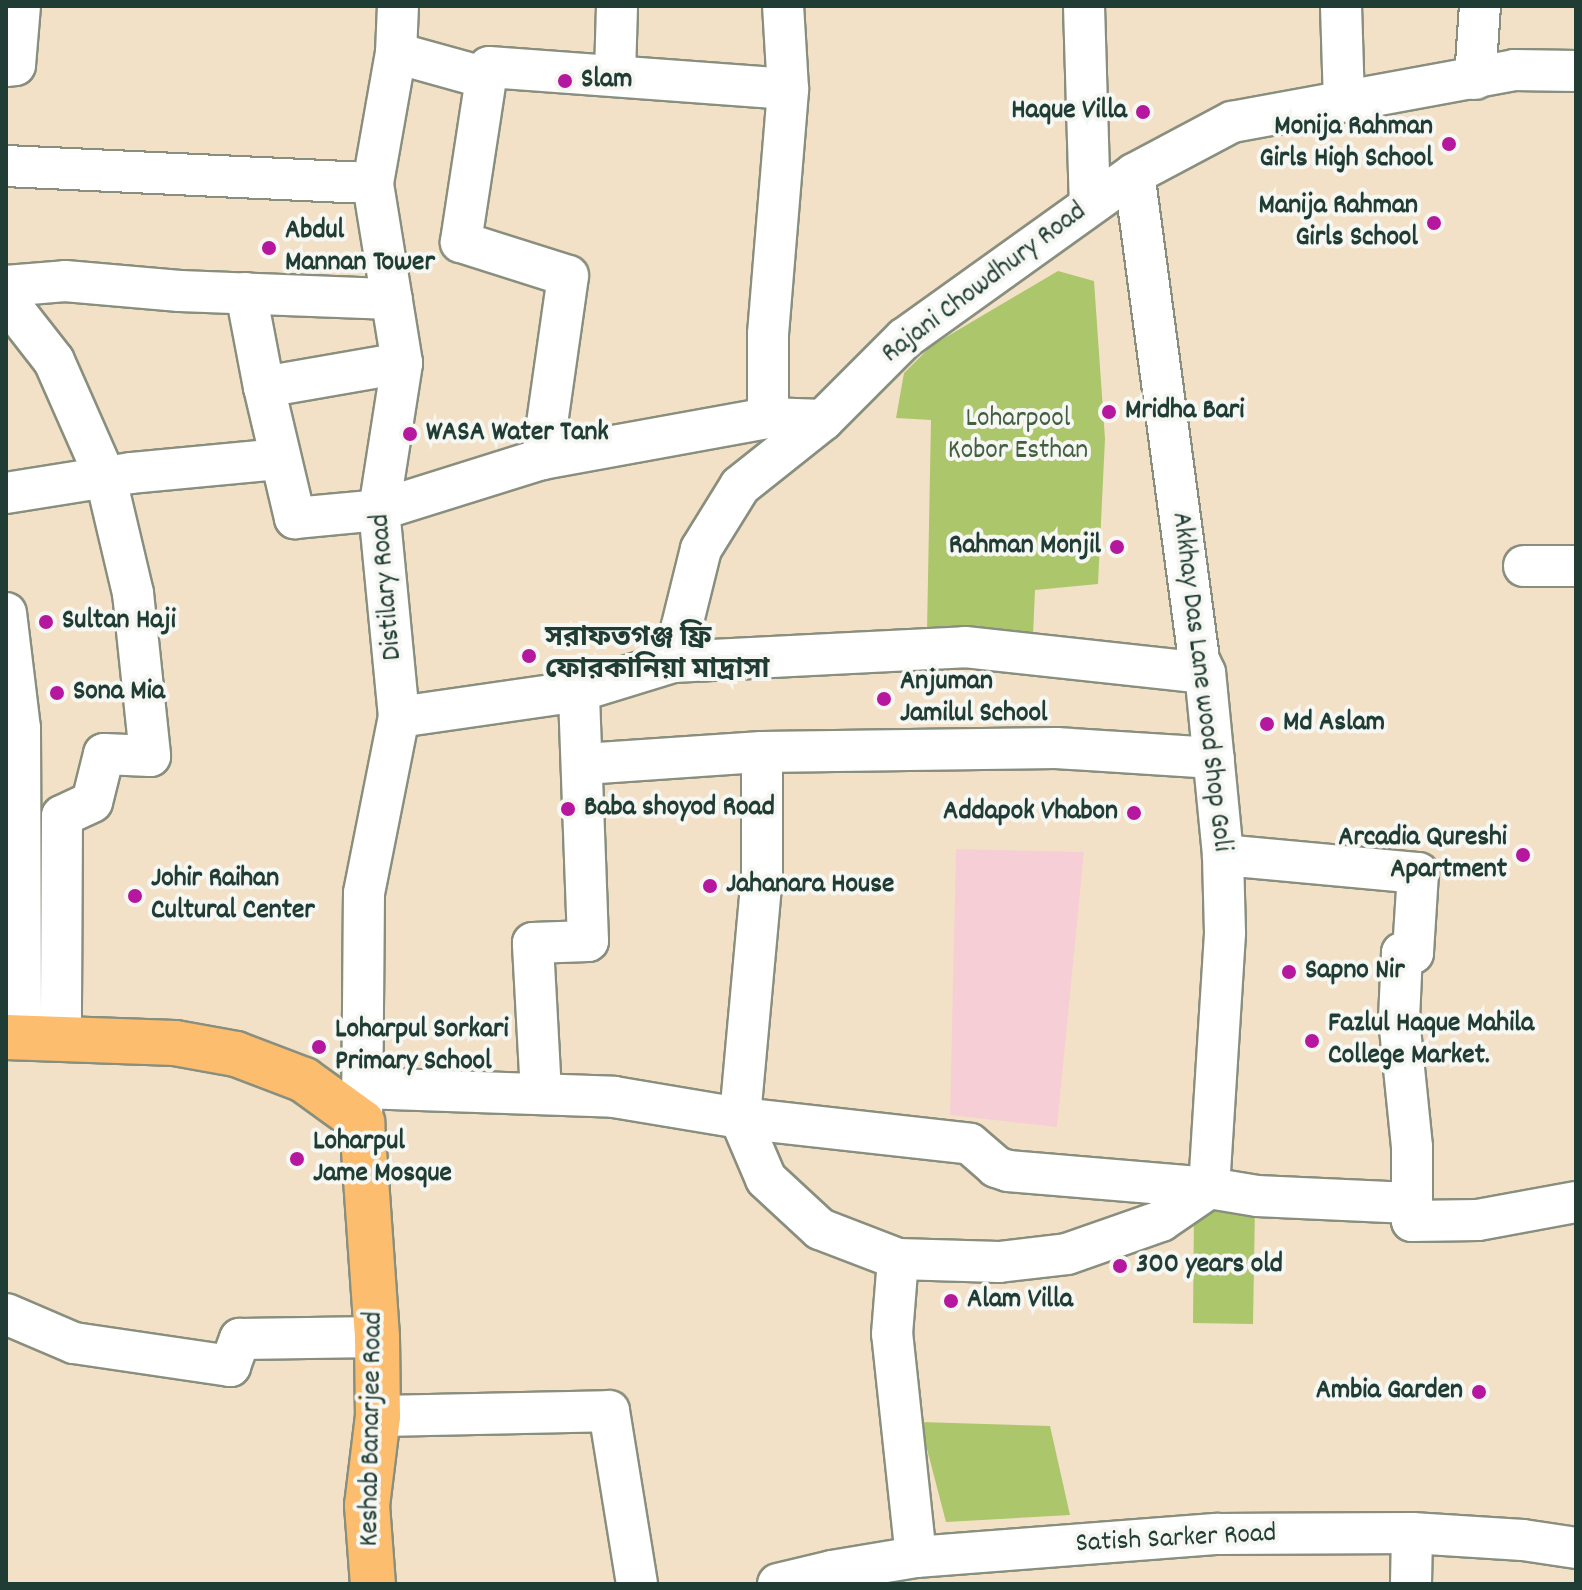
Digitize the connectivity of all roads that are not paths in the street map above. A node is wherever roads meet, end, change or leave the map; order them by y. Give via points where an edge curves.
1 (20, 6) edge
2 (398, 6) edge
3 (617, 6) edge
4 (783, 6) edge
5 (1084, 6) edge
6 (1341, 6) edge
7 (1480, 6) edge
8 (396, 53) junction
9 (6, 66) edge
10 (1576, 71) edge
11 (615, 74) junction
12 (486, 78) junction
13 (1475, 79) junction
14 (788, 89) junction
15 (1344, 101) junction
16 (6, 166) edge
17 (1134, 174) junction
18 (373, 183) junction
19 (1090, 204) junction
20 (246, 293) junction
21 (392, 299) junction
22 (10, 308) edge
23 (402, 363) junction
24 (264, 387) junction
25 (768, 418) junction
26 (823, 420) junction
27 (279, 459) junction
28 (542, 459) junction
29 (106, 479) junction
30 (6, 493) edge
31 (379, 510) junction
32 (1524, 566) dead end
33 (1576, 566) edge
34 (6, 613) edge
35 (673, 662) junction
36 (1205, 673) junction
37 (579, 691) junction
38 (399, 717) junction
39 (762, 752) junction
40 (1214, 758) junction
41 (584, 764) junction
42 (1223, 855) junction
43 (29, 1038) edge
44 (541, 1093) junction
45 (362, 1105) junction
46 (740, 1118) junction
47 (1209, 1188) junction
48 (1576, 1202) edge
49 (1410, 1203) junction
50 (898, 1259) junction
51 (6, 1314) edge
52 (377, 1337) junction
53 (378, 1416) junction
54 (1412, 1533) junction
55 (1576, 1548) edge
56 (916, 1557) junction
57 (834, 1577) edge
58 (373, 1584) edge
59 (637, 1584) edge
60 (778, 1584) edge
61 (1411, 1584) edge

1 - 9 street via 15,65
2 - 8 street, Distilary Road
3 - 11 street
4 - 14 street
5 - 19 street
6 - 15 street
7 - 13 street
8 - 12 street
8 - 18 street, Distilary Road
10 - 13 street, Rajani Chowdhury Road via 1514,70
11 - 12 street via 489,67
11 - 14 street
12 - 28 street via 461,242 568,276
13 - 15 street, Rajani Chowdhury Road
14 - 25 street via 768,334
15 - 17 street, Rajani Chowdhury Road via 1232,122
16 - 18 street
17 - 19 street, Rajani Chowdhury Road
17 - 36 street, Akkhay Das Lane wood Shop Goli via 1199,660
18 - 21 street, Distilary Road
19 - 26 street, Rajani Chowdhury Road via 905,338
20 - 21 street
20 - 22 street via 65,281
20 - 24 street
21 - 23 street, Distilary Road
22 - 29 street via 54,361
23 - 24 street
23 - 31 street, Distilary Road
24 - 27 street
25 - 26 street
25 - 28 street
26 - 35 street, Rajani Chowdhury Road via 740,486 701,549
27 - 29 street
27 - 31 street via 295,518
28 - 31 street
29 - 30 street
29 - 43 street via 133,593 150,756 104,754 92,802 62,816
31 - 38 street, Distilary Road
32 - 33 street
34 - 43 street via 20,728
35 - 36 street via 965,647
35 - 37 street
36 - 40 street, Akkhay Das Lane wood Shop Goli
37 - 38 street
37 - 41 street
38 - 45 street, Distilary Road via 364,893
39 - 40 street via 1056,748
39 - 41 street
39 - 46 street via 762,875
40 - 42 street, Akkhay Das Lane wood Shop Goli
41 - 44 street via 588,941 533,943
42 - 47 street, Akkhay Das Lane wood Shop Goli via 1225,933
42 - 49 street via 1418,873 1413,953 1402,953 1399,1019 1412,1147
43 - 45 main road via 175,1043 236,1054
44 - 45 street
44 - 46 street via 614,1097
45 - 52 main road, Keshab Banarjee Road
46 - 47 street via 970,1144 1008,1171
46 - 50 street via 766,1179 820,1229
47 - 49 street via 1257,1196
47 - 50 street via 1161,1221 1067,1254 999,1262
48 - 49 street via 1448,1221 1412,1221
50 - 56 street via 892,1334
51 - 52 street via 74,1343 230,1366 240,1339
52 - 53 main road, Keshab Banarjee Road
53 - 58 main road, Keshab Banarjee Road via 367,1505
53 - 59 street via 609,1411
54 - 55 street, Satish Sarker Road
54 - 56 street, Satish Sarker Road via 1218,1534
54 - 61 street
56 - 57 street, Satish Sarker Road
57 - 60 street, Satish Sarker Road

